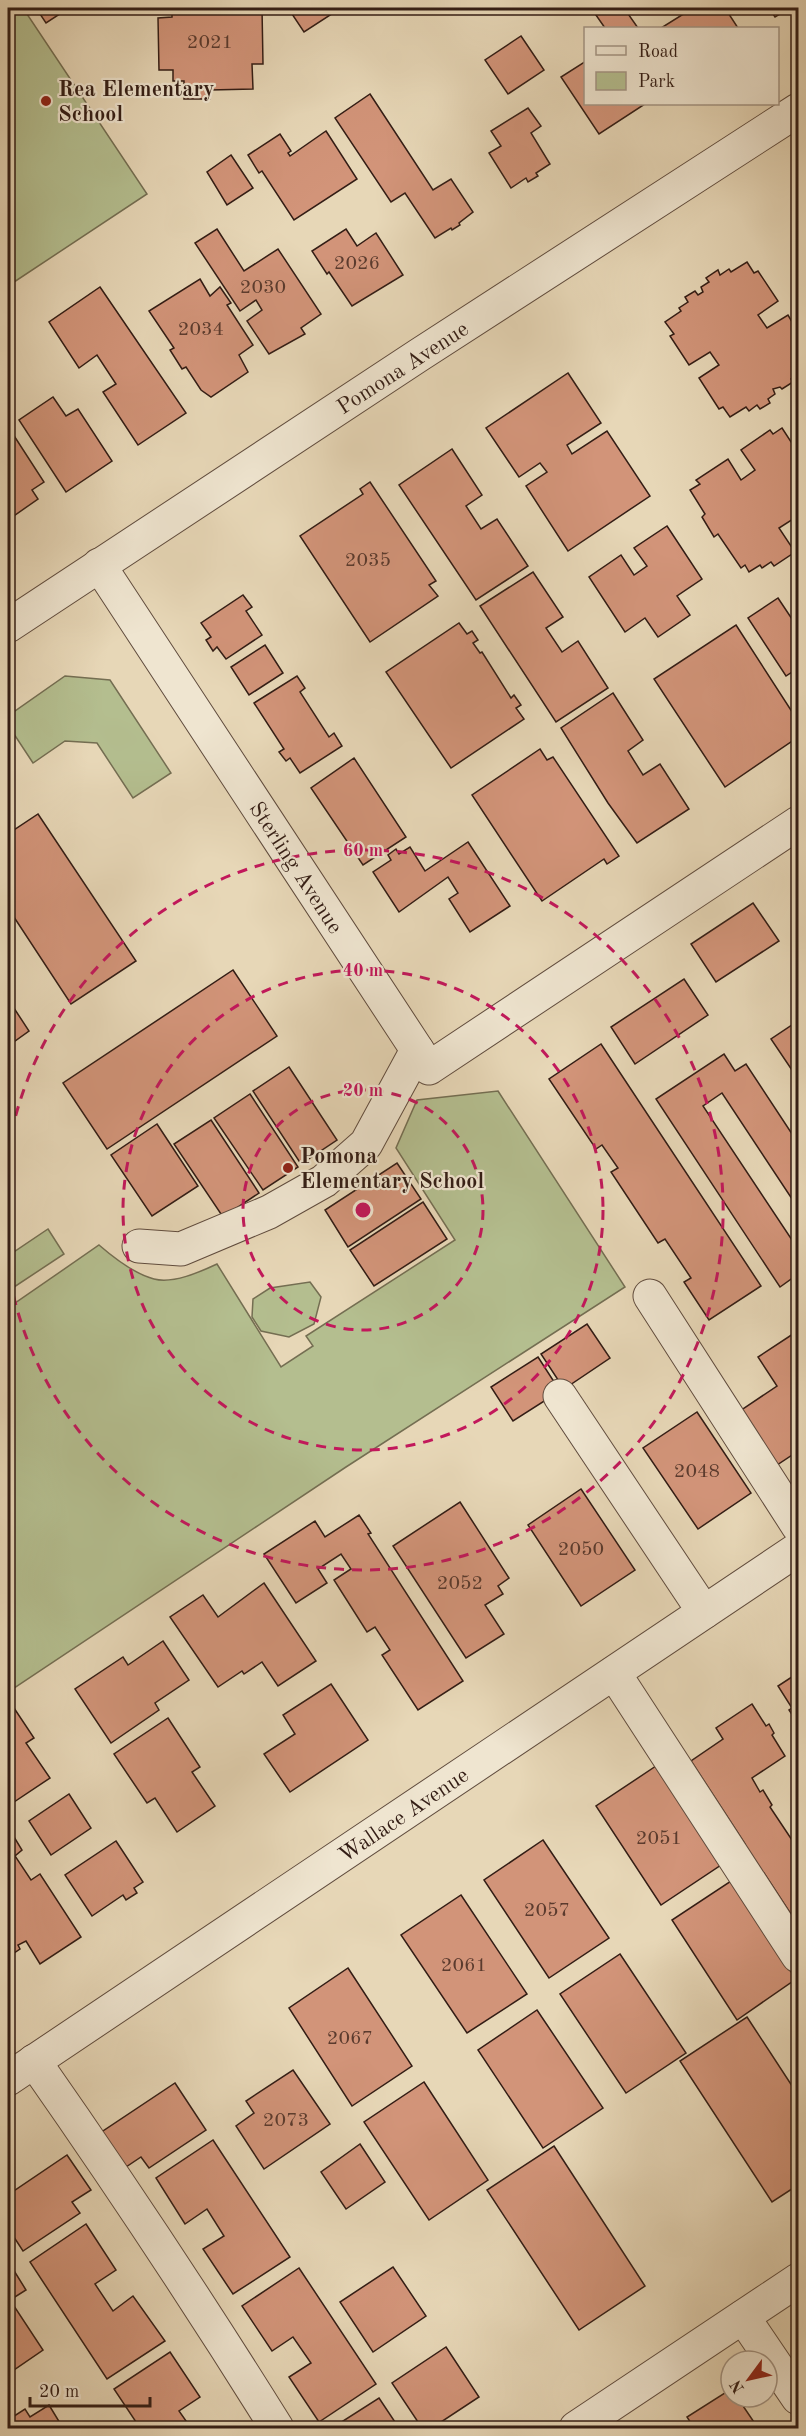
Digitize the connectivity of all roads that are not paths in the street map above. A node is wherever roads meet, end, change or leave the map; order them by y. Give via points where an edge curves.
1 (798, 110) edge
2 (99, 565) junction
3 (8, 626) edge
4 (798, 823) edge
5 (417, 1050) junction
6 (139, 1246) dead end
7 (650, 1296) dead end
8 (560, 1396) dead end
9 (798, 1526) edge
10 (798, 1549) edge
11 (704, 1612) junction
12 (614, 1673) junction
13 (798, 1956) edge
14 (21, 2070) edge
15 (798, 2280) edge
16 (743, 2317) junction
17 (798, 2398) edge
18 (595, 2424) edge
19 (277, 2428) edge

1 - 2 street, Pomona Avenue
2 - 3 street, Pomona Avenue
2 - 5 street, Sterling Avenue
4 - 5 street, Sterling Avenue via 429,1068
5 - 6 street via 366,1143 324,1180 269,1212 182,1249
7 - 9 street
8 - 11 street
10 - 11 street, Wallace Avenue
11 - 12 street, Wallace Avenue
12 - 13 street
12 - 14 street, Wallace Avenue
14 - 19 street via 108,2166
15 - 16 street
16 - 17 street
16 - 18 street

